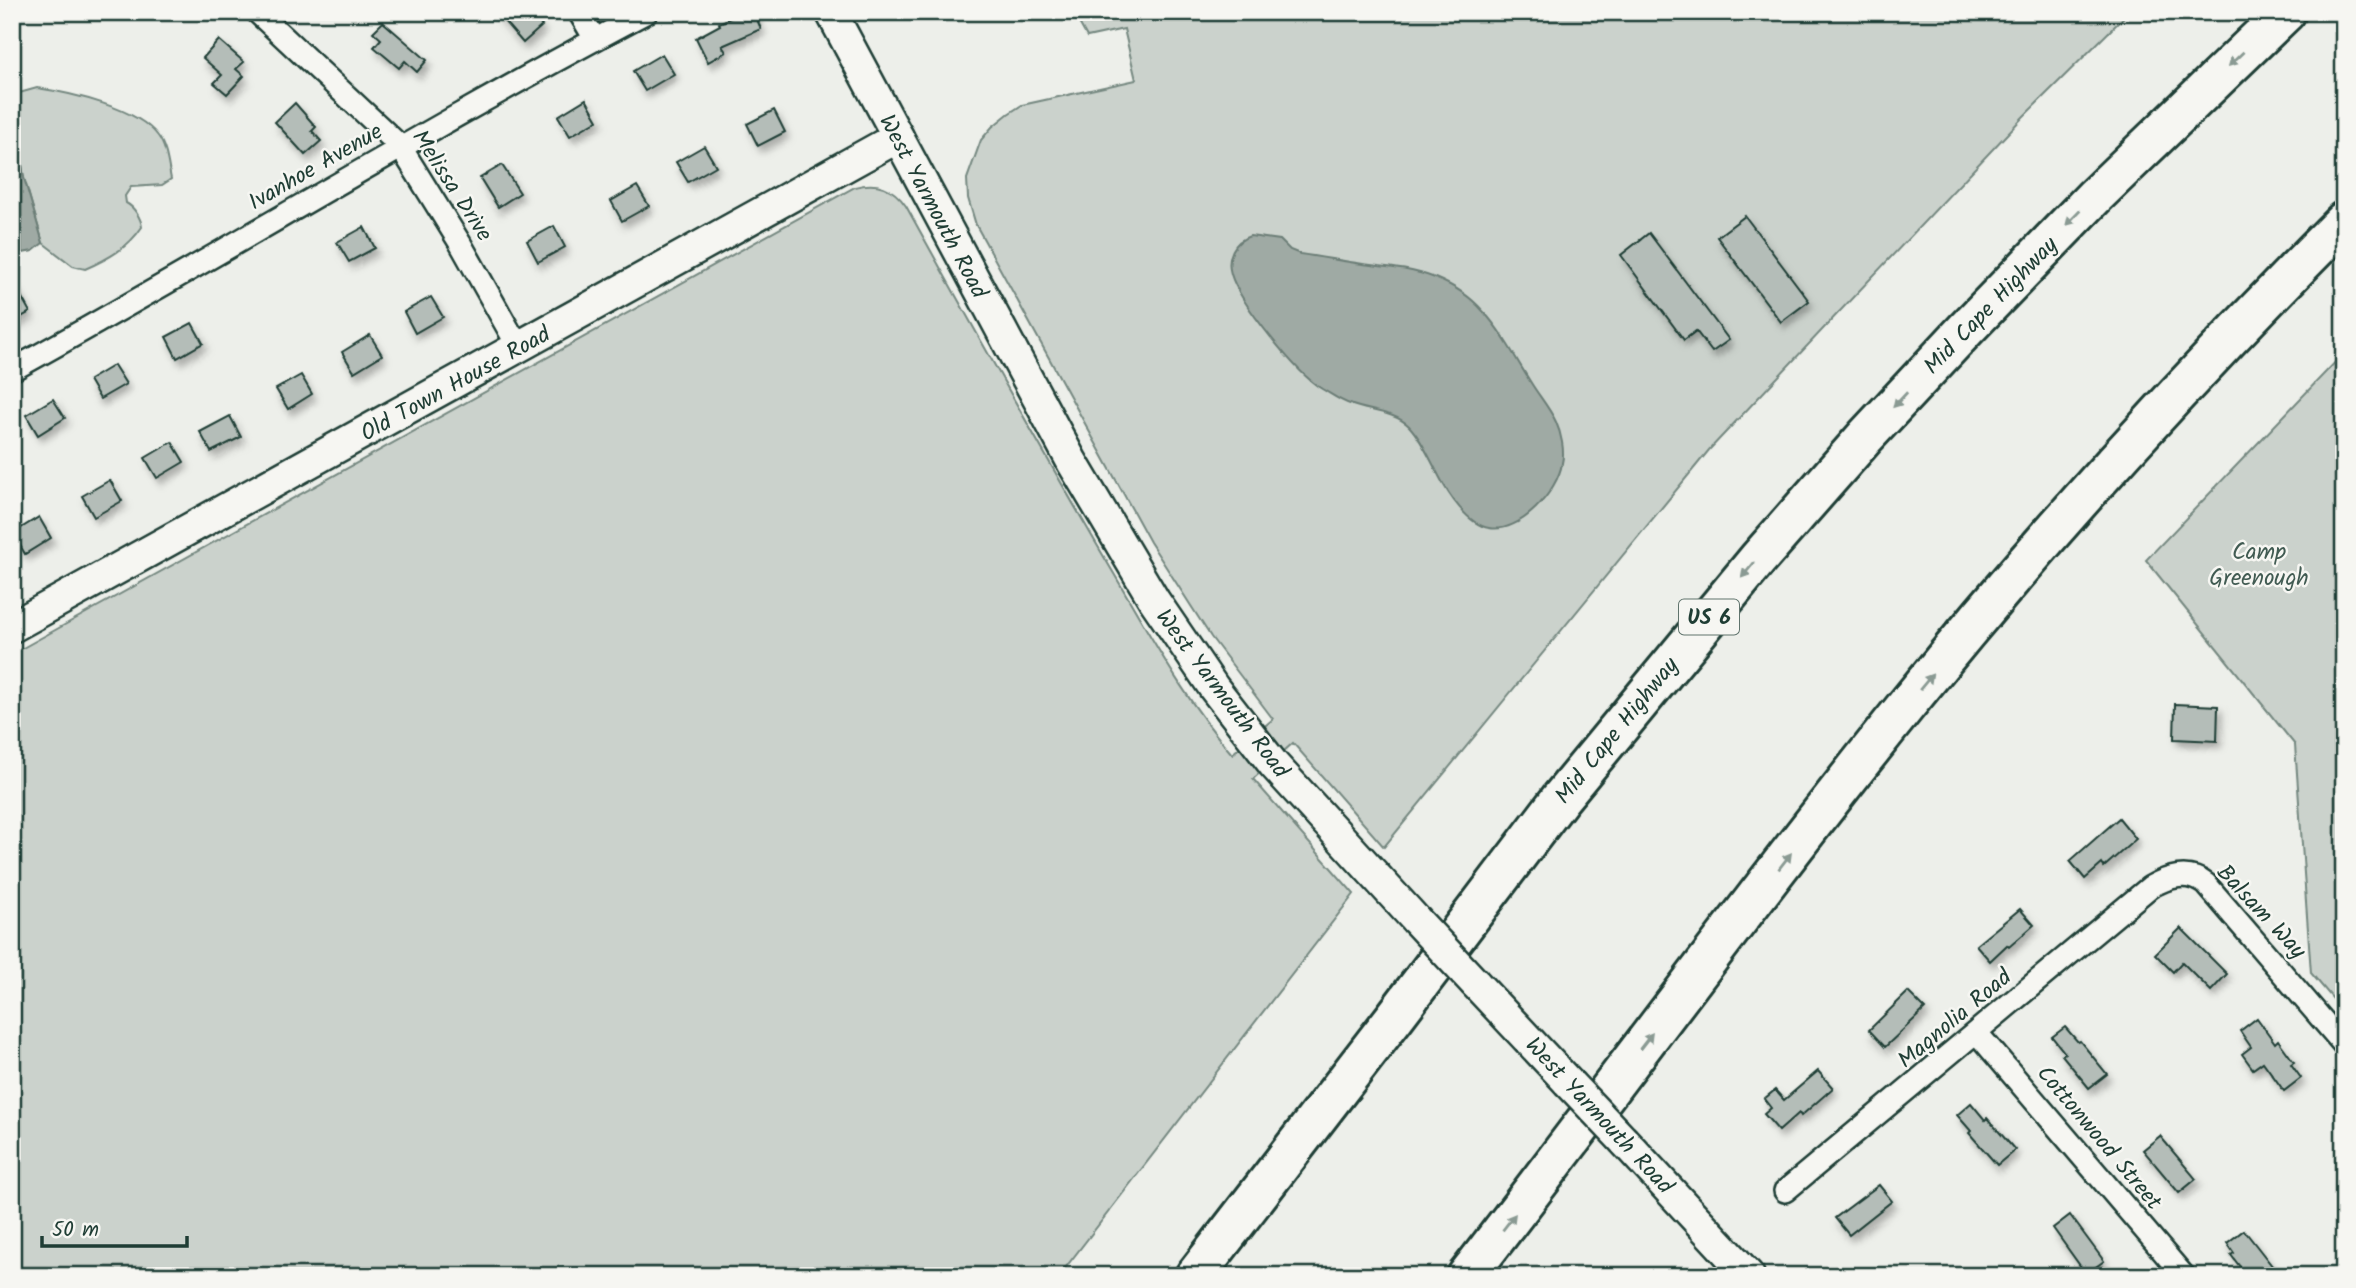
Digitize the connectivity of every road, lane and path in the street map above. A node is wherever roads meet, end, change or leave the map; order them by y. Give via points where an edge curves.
1 (257, 12) edge
2 (579, 12) edge
3 (647, 12) edge
4 (831, 12) edge
5 (2286, 12) edge
6 (595, 39) junction
7 (898, 137) junction
8 (400, 146) junction
9 (2344, 221) edge
10 (519, 348) junction
11 (12, 370) edge
12 (12, 627) edge
13 (2156, 884) joint
14 (1977, 1033) junction
15 (2344, 1045) edge
16 (1785, 1191) dead end
17 (1195, 1276) edge
18 (1467, 1276) edge
19 (1749, 1276) edge
20 (2184, 1276) edge

1 - 8 street, Melissa Drive
2 - 6 street
3 - 6 street, Ivanhoe Avenue
4 - 7 main road, West Yarmouth Road
5 -> 17 highway, Mid Cape Highway / US 6 via 2094,197 1966,329 1758,559 1560,799
6 - 8 street, Ivanhoe Avenue
7 - 10 main road, Old Town House Road
7 - 19 main road, West Yarmouth Road, bridge via 1124,553 1244,728 1416,920
8 - 10 street, Melissa Drive
8 - 11 street, Ivanhoe Avenue
18 -> 9 highway via 1737,921 1981,615 2231,334
10 - 12 main road, Old Town House Road
13 - 14 street, Magnolia Road
13 - 15 street, Balsam Way via 2182,875 2206,884
14 - 16 street, Magnolia Road
14 - 20 street, Cottonwood Street

